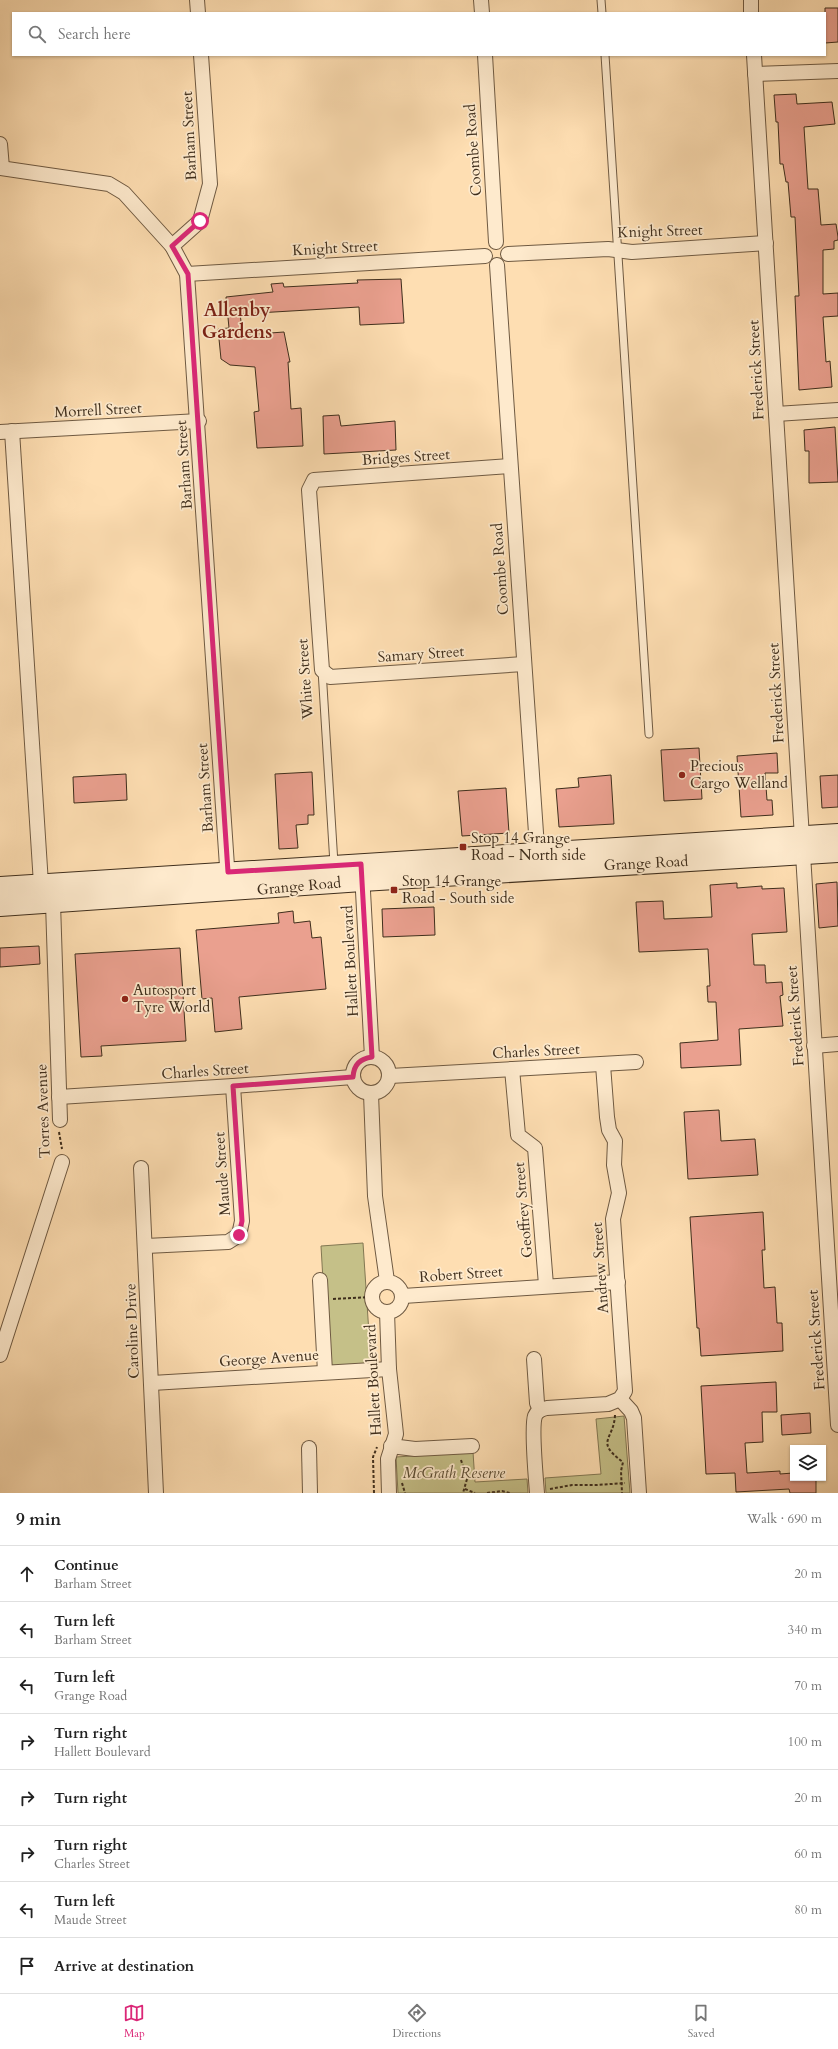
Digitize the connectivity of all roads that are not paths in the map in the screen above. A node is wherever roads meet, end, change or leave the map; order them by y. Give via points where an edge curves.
1 (197, 0) edge
2 (481, 0) edge
3 (601, 0) edge
4 (751, 0) edge
5 (198, 12) edge
6 (482, 12) edge
7 (602, 12) edge
8 (751, 12) edge
9 (201, 56) edge
10 (484, 56) edge
11 (605, 56) edge
12 (754, 56) edge
13 (838, 71) edge
14 (755, 74) junction
15 (0, 144) edge
16 (1, 168) edge
17 (496, 242) junction
18 (766, 243) junction
19 (172, 246) junction
20 (618, 250) junction
21 (508, 254) junction
22 (485, 256) junction
23 (497, 265) junction
24 (188, 274) junction
25 (838, 410) edge
26 (776, 414) junction
27 (199, 421) junction
28 (6, 432) edge
29 (510, 466) junction
30 (309, 490) joint
31 (524, 664) junction
32 (322, 670) junction
33 (649, 734) dead end
34 (838, 834) edge
35 (802, 845) junction
36 (838, 852) edge
37 (538, 861) junction
38 (334, 866) junction
39 (362, 872) junction
40 (228, 882) junction
41 (41, 884) junction
42 (0, 887) edge
43 (53, 903) junction
44 (0, 906) edge
45 (838, 1044) edge
46 (814, 1046) junction
47 (372, 1057) junction
48 (636, 1062) dead end
49 (603, 1065) junction
50 (512, 1069) junction
51 (390, 1076) junction
52 (353, 1077) junction
53 (233, 1086) junction
54 (371, 1094) junction
55 (59, 1097) junction
56 (60, 1120) road end
57 (62, 1162) road end
58 (141, 1168) dead end
59 (146, 1246) junction
60 (320, 1280) dead end
61 (387, 1281) junction
62 (618, 1282) junction
63 (546, 1285) junction
64 (403, 1296) junction
65 (387, 1312) junction
66 (835, 1329) edge
67 (0, 1354) edge
68 (534, 1359) dead end
69 (389, 1368) junction
70 (325, 1372) junction
71 (152, 1383) junction
72 (618, 1405) junction
73 (540, 1410) junction
74 (838, 1425) edge
75 (385, 1445) junction
76 (467, 1446) road end
77 (309, 1448) dead end
78 (638, 1487) edge
79 (536, 1492) edge
80 (156, 1493) edge
81 (310, 1493) edge
82 (389, 1493) edge

1 - 5 street
2 - 6 street
3 - 7 lane
4 - 8 street
9 - 19 street, Barham Street via 210,184 200,221
10 - 17 street, Coombe Road
11 - 20 lane
12 - 14 street, Frederick Street
13 - 14 street
14 - 18 street, Frederick Street
15 - 16 street
16 - 19 street via 109,184 124,193
17 - 21 street via 504,245
17 - 22 street via 488,246
18 - 20 street, Knight Street via 632,252
18 - 26 street, Frederick Street
19 - 24 street, Barham Street
20 - 21 street, Knight Street
20 - 33 lane
21 - 23 street via 504,262
22 - 23 street via 490,263
22 - 24 street, Knight Street
23 - 29 street, Coombe Road
24 - 27 street, Barham Street
25 - 26 street
26 - 35 street, Frederick Street
27 - 28 street, Morrell Street
27 - 40 street, Barham Street
28 - 41 street
29 - 30 street, Bridges Street via 314,480
29 - 31 street, Coombe Road
30 - 32 street, White Street
31 - 32 street, Samary Street via 330,677
31 - 37 street, Coombe Road
32 - 38 lane, White Street
34 - 35 main road, Grange Road
35 - 36 main road, Grange Road
35 - 37 main road, Grange Road
35 - 46 street, Frederick Street
37 - 39 main road, Grange Road
38 - 39 main road, Grange Road
38 - 40 main road, Grange Road
39 - 40 main road, Grange Road
39 - 47 street, Hallett Boulevard
40 - 41 main road, Grange Road
40 - 43 main road, Grange Road
41 - 42 main road, Grange Road
41 - 43 street
43 - 44 main road, Grange Road
43 - 55 street, Torres Avenue
45 - 46 street
46 - 66 street, Frederick Street
47 - 51 street via 385,1062
47 - 52 street via 363,1058 357,1063
48 - 49 street, Charles Street
49 - 50 street, Charles Street
49 - 62 street, Andrew Street via 607,1117 609,1130 615,1140 614,1164 619,1188 613,1219
50 - 51 street, Charles Street
50 - 63 street, Geoffrey Street via 518,1135 535,1148
51 - 54 street via 384,1089
52 - 53 street, Charles Street
52 - 54 street via 359,1089
53 - 55 street, Charles Street
53 - 59 street, Maude Street via 242,1221 239,1235 228,1242
54 - 61 street via 375,1196
55 - 56 street, Torres Avenue
57 - 67 street, Torres Avenue
58 - 59 street, Caroline Drive
59 - 71 street, Caroline Drive
60 - 70 street
61 - 64 street via 400,1288
61 - 65 street via 374,1289 372,1297 374,1304
62 - 63 street, Robert Street
62 - 72 street, Andrew Street via 625,1386
63 - 64 street, Robert Street
64 - 65 street via 399,1308
65 - 69 street, Hallett Boulevard
66 - 74 street, Frederick Street
68 - 73 street via 537,1403
69 - 70 street, George Avenue
69 - 75 street, Hallett Boulevard via 395,1437
70 - 71 street, George Avenue
71 - 80 street, Caroline Drive
72 - 73 street
72 - 78 street via 631,1411 634,1418
73 - 79 street via 535,1416 534,1426
75 - 76 street via 415,1449
75 - 82 street, Hallett Boulevard
77 - 81 street

